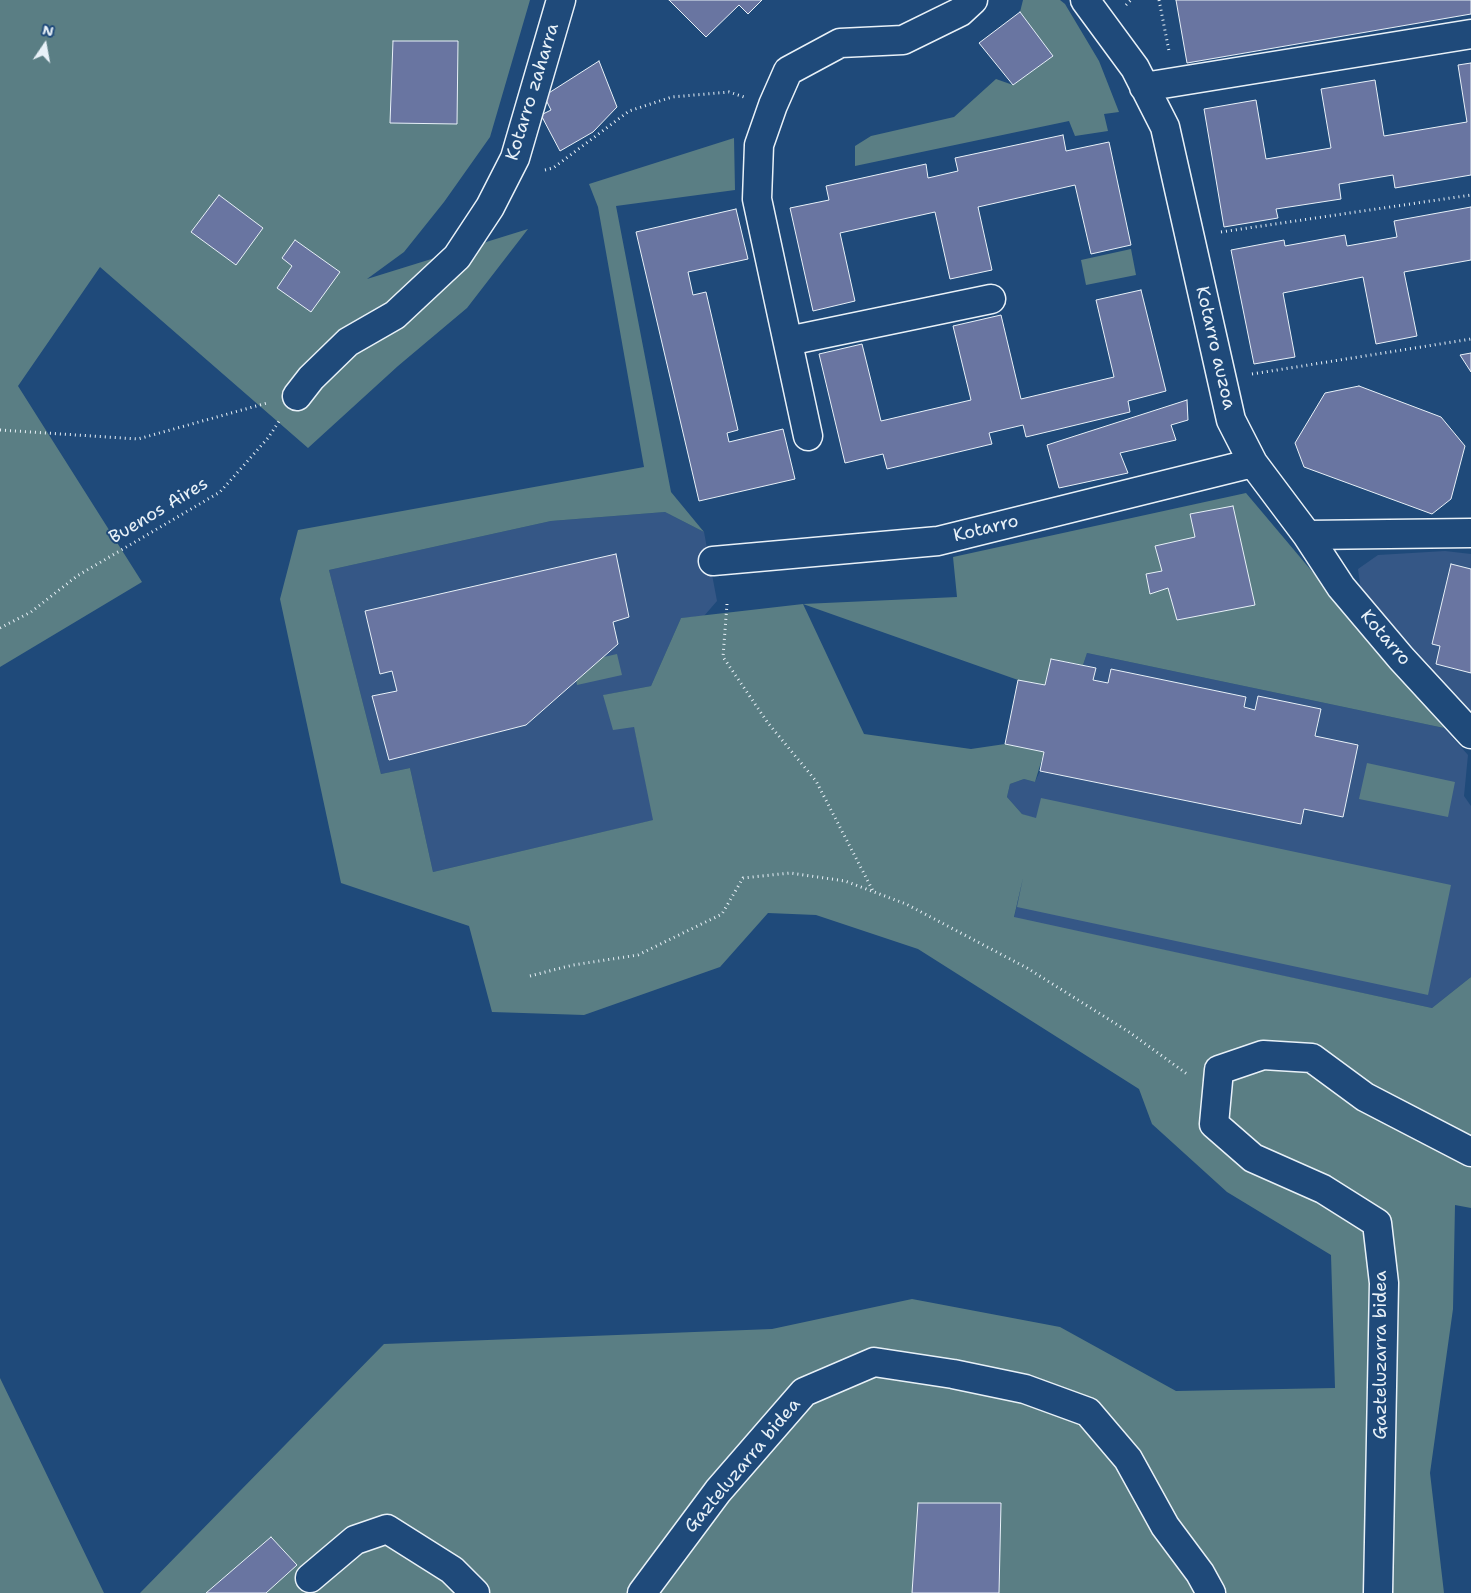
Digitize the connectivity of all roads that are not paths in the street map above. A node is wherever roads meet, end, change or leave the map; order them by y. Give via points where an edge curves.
1 (561, 0) edge
2 (973, 0) edge
3 (1085, 0) edge
4 (1471, 34) edge
5 (1144, 87) junction
6 (991, 299) dead end
7 (788, 341) junction
8 (301, 392) road end
9 (808, 436) dead end
10 (1253, 463) junction
11 (1471, 533) edge
12 (1308, 535) junction
13 (713, 561) dead end
14 (1471, 734) edge
15 (1471, 1152) edge
16 (310, 1578) dead end
17 (474, 1593) edge
18 (642, 1593) edge
19 (1211, 1593) edge
20 (1378, 1593) edge

1 - 8 street, Kotarro zaharra via 515,158 490,207 457,257 394,315 348,342
2 - 7 street via 960,12 903,40 840,43 788,71 759,145 757,199
3 - 5 street, Kotarro auzoa via 1135,68
4 - 5 street
5 - 10 street, Kotarro auzoa via 1165,127 1231,420
6 - 7 street
7 - 9 street
10 - 12 street, Kotarro auzoa
10 - 13 street, Kotarro via 938,540
11 - 12 street
12 - 14 street, Kotarro via 1341,587
15 - 20 street, Gazteluzarra bidea via 1365,1097 1312,1058 1263,1055 1219,1070 1214,1124 1253,1158 1323,1189 1377,1223 1384,1283
16 - 17 street via 354,1540 386,1529 452,1570
18 - 19 street, Gazteluzarra bidea via 718,1491 804,1392 874,1362 1025,1389 1088,1412 1128,1459 1165,1526

